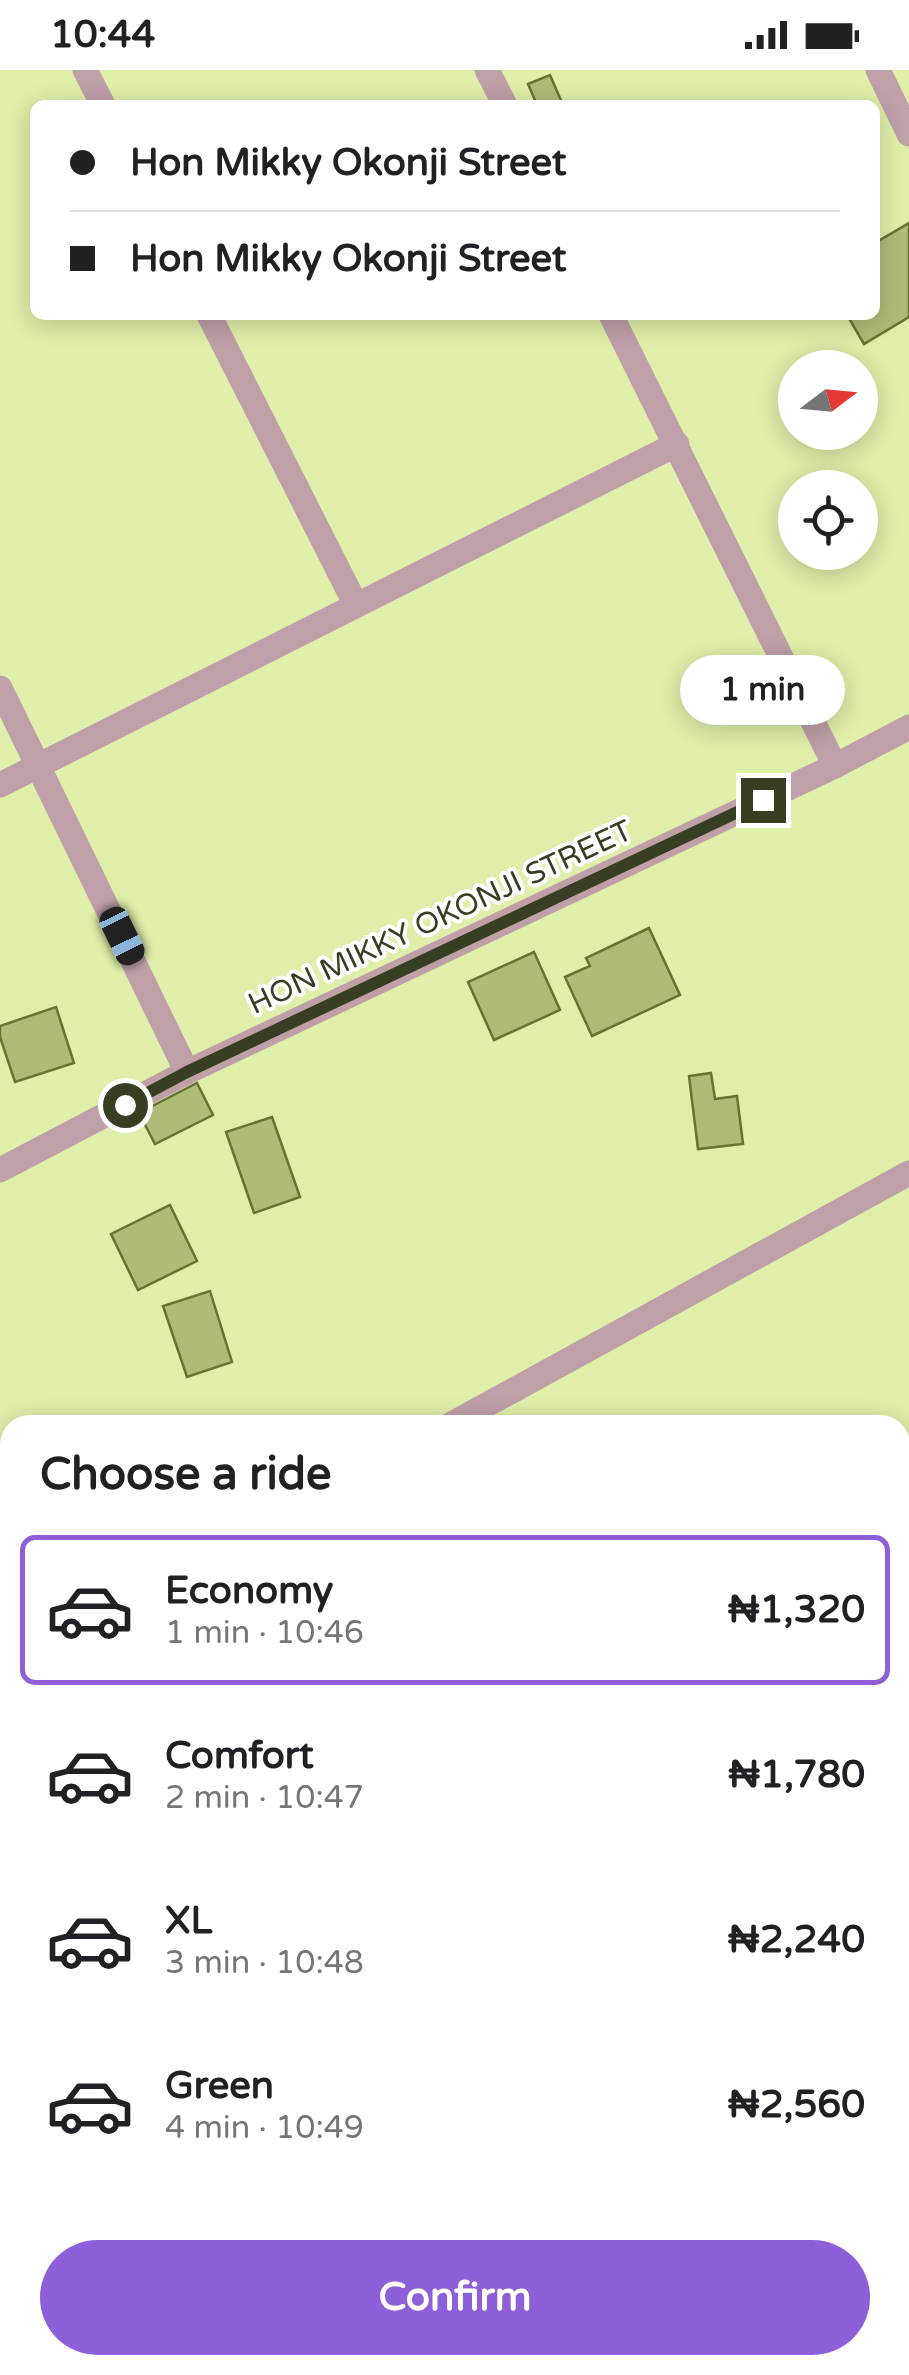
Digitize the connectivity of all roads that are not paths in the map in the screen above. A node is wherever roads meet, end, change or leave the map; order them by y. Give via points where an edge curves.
1 (85, 70) edge
2 (487, 70) edge
3 (878, 70) edge
4 (100, 100) edge
5 (502, 100) edge
6 (909, 134) edge
7 (212, 320) edge
8 (615, 320) edge
9 (677, 444) junction
10 (356, 605) junction
11 (0, 688) edge
12 (909, 727) edge
13 (40, 766) junction
14 (835, 766) junction
15 (0, 785) edge
16 (187, 1072) junction
17 (0, 1170) edge
18 (909, 1173) edge
19 (468, 1415) edge

1 - 4 street
2 - 5 street
3 - 6 street
7 - 10 street
8 - 9 street
9 - 10 street
9 - 14 street
10 - 13 street
11 - 13 street
12 - 14 street, HON MIKKY OKONJI STREET
13 - 15 street
13 - 16 street
14 - 16 street, HON MIKKY OKONJI STREET
16 - 17 street, HON MIKKY OKONJI STREET
18 - 19 street

